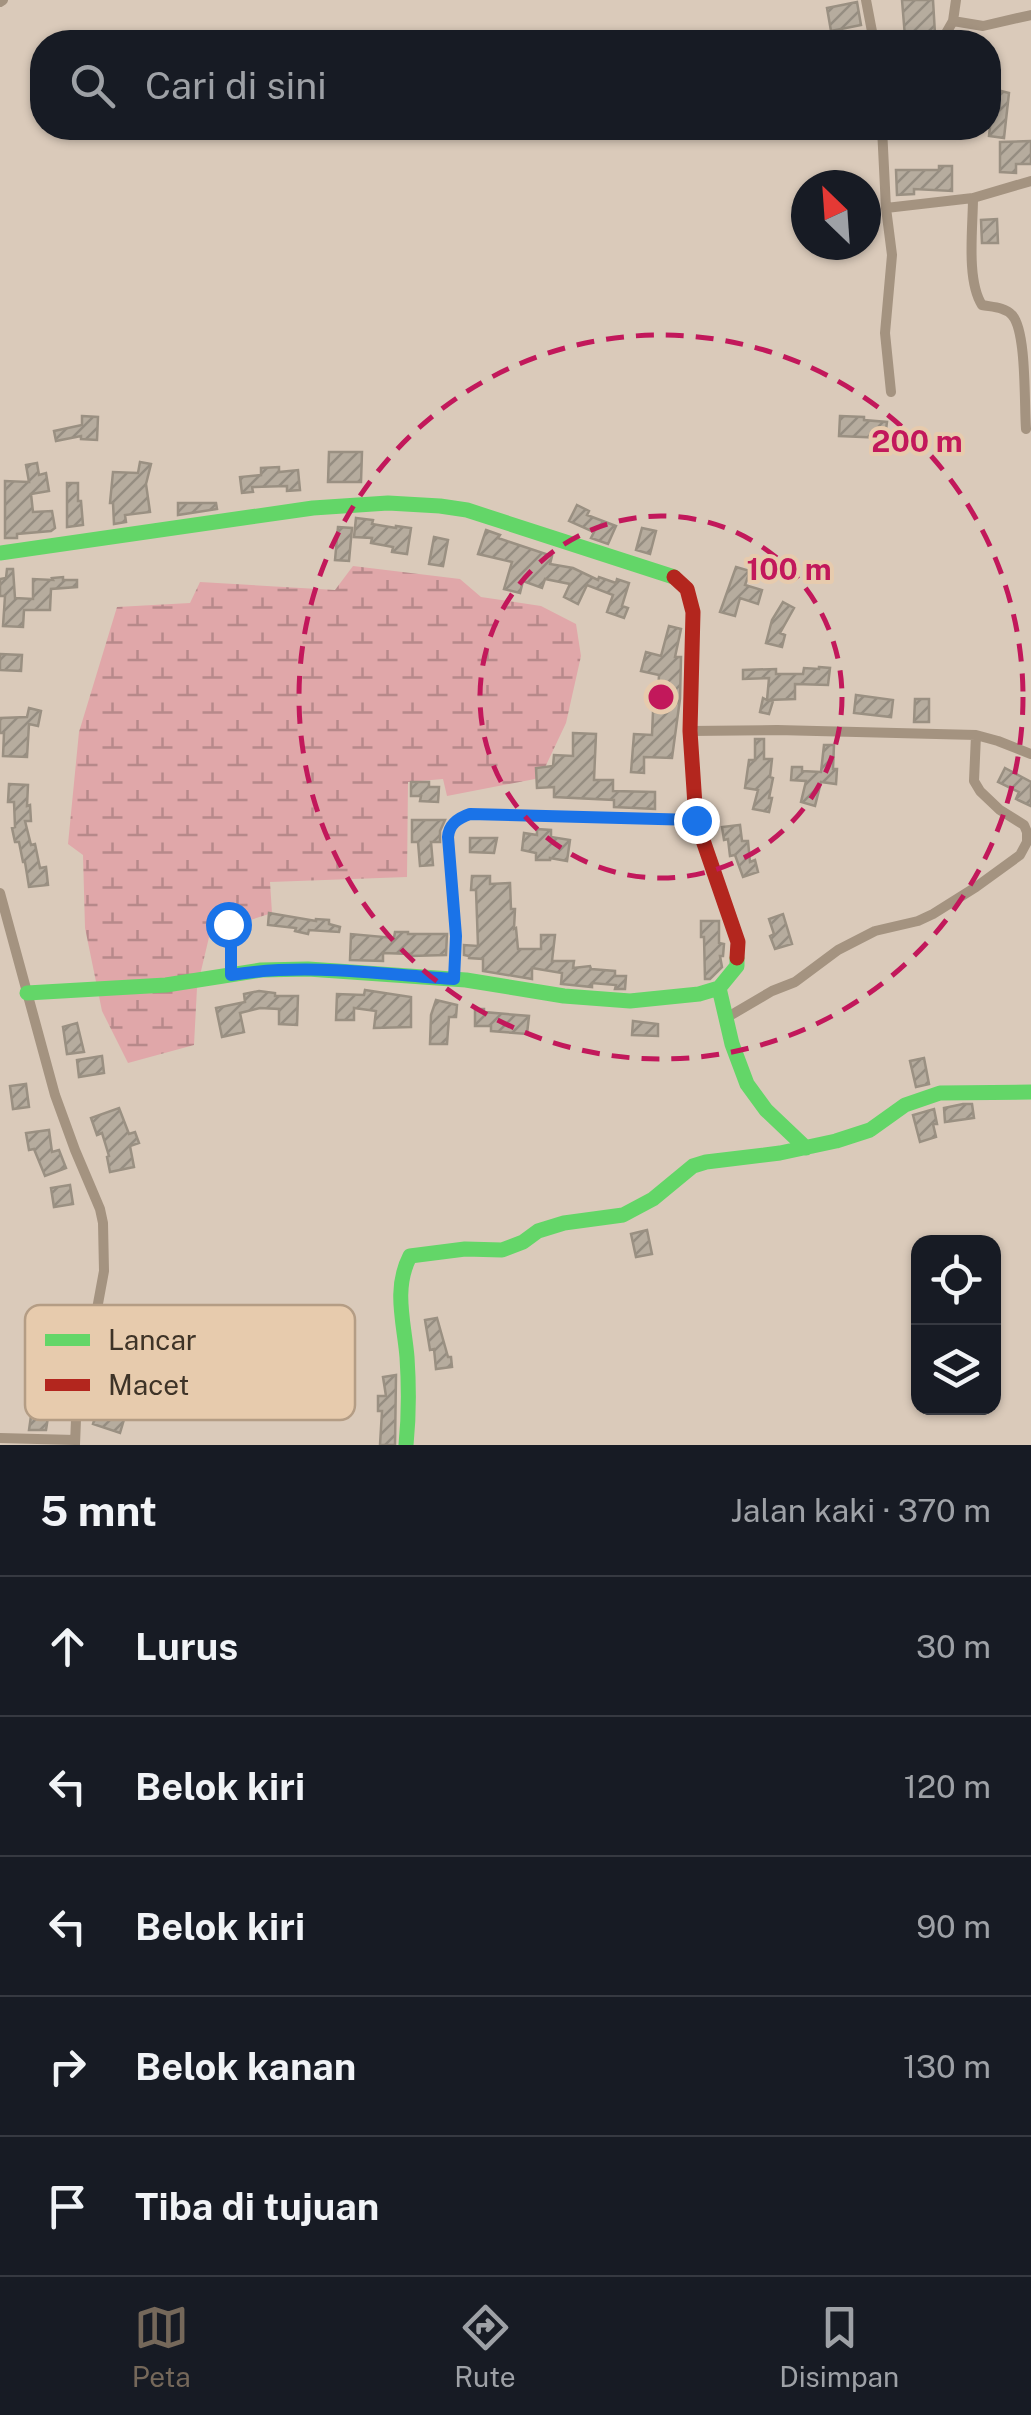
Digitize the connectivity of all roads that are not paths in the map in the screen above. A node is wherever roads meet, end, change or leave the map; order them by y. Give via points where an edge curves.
1 (866, 0) edge
2 (956, 0) edge
3 (1031, 16) edge
4 (953, 20) junction
5 (872, 30) edge
6 (948, 30) edge
7 (883, 140) edge
8 (1031, 181) edge
9 (972, 198) junction
10 (886, 208) junction
11 (891, 392) dead end
12 (1026, 429) dead end
13 (0, 553) edge
14 (690, 731) junction
15 (976, 735) junction
16 (1031, 754) edge
17 (696, 820) junction
18 (0, 893) edge
19 (220, 916) dead end
20 (231, 975) junction
21 (454, 979) junction
22 (719, 988) junction
23 (26, 993) junction
24 (726, 1018) junction
25 (1031, 1092) edge
26 (806, 1148) junction
27 (98, 1305) edge
28 (0, 1438) edge
29 (75, 1442) edge
30 (406, 1445) edge

1 - 5 street
2 - 4 street
3 - 4 street via 983,26
4 - 6 street
7 - 10 street
8 - 9 street
9 - 10 street
9 - 12 street via 976,296 1017,323
10 - 11 street
13 - 14 street via 334,505 388,501 467,510 682,583 692,612
14 - 15 street
14 - 17 street
15 - 16 street
15 - 24 street via 974,781 1024,825 1027,842 1020,855 933,914 875,931
17 - 21 street via 470,814 458,819 448,830
17 - 22 street via 738,942 738,966
18 - 23 street
19 - 20 street via 231,939
20 - 21 street via 308,969
20 - 23 street
21 - 22 street via 630,1000
22 - 24 street
23 - 27 street via 55,1096 103,1223
24 - 26 street via 755,1096
25 - 26 street via 940,1093 905,1105 859,1134
26 - 30 street via 706,1162 623,1216 564,1223 502,1250 410,1256 400,1302
28 - 29 street

